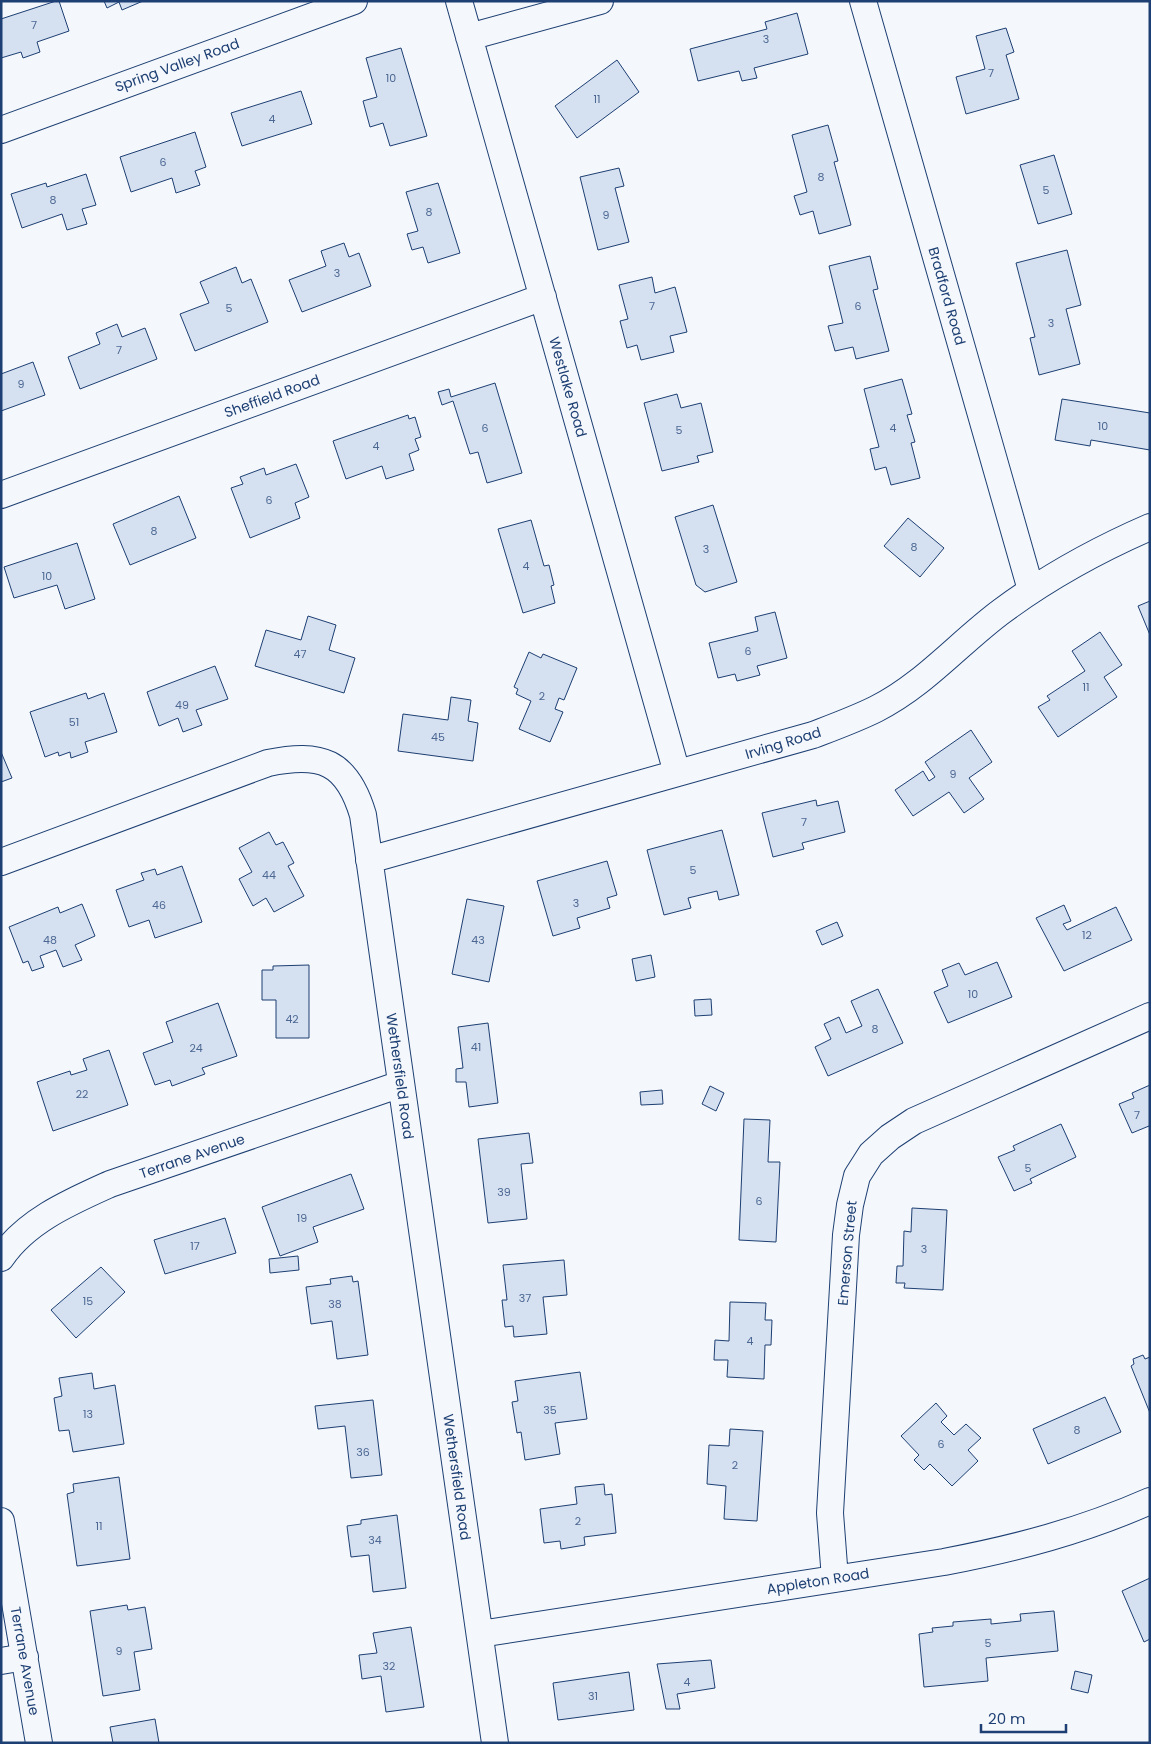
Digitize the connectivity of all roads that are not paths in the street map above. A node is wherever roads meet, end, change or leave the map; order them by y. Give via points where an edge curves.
1 (354, 1) edge
2 (459, 1) edge
3 (600, 1) edge
4 (863, 1) edge
5 (469, 37) junction
6 (1, 130) edge
7 (543, 297) junction
8 (1, 495) edge
9 (1150, 527) edge
10 (1031, 590) junction
11 (677, 773) junction
12 (369, 860) junction
13 (1, 862) edge
14 (1150, 1016) edge
15 (401, 1084) junction
16 (1, 1258) edge
17 (1150, 1501) edge
18 (1, 1521) edge
19 (834, 1579) junction
20 (480, 1634) junction
21 (13, 1659) edge
22 (39, 1743) edge
23 (495, 1743) edge

1 - 6 street, Spring Valley Road
2 - 5 street, Westlake Road
3 - 5 street
4 - 10 street, Bradford Road
5 - 7 street, Westlake Road
7 - 8 street, Sheffield Road
7 - 11 street, Westlake Road
9 - 10 street, Irving Road via 1106,547
10 - 11 street, Irving Road via 909,688 878,708 813,734
11 - 12 street, Irving Road
12 - 13 street, Wethersfield Road via 363,815 349,781 323,761 305,758 268,763
12 - 15 street, Wethersfield Road
14 - 19 street, Emerson Street via 914,1120 871,1154 858,1176 846,1235 831,1493
15 - 16 street, Terrane Avenue via 80,1197 27,1229
15 - 20 street, Wethersfield Road
17 - 19 street, Appleton Road via 1046,1540 944,1562
18 - 21 street, Terrane Avenue
19 - 20 street, Appleton Road
20 - 23 street, Wethersfield Road
21 - 22 street, Terrane Avenue

